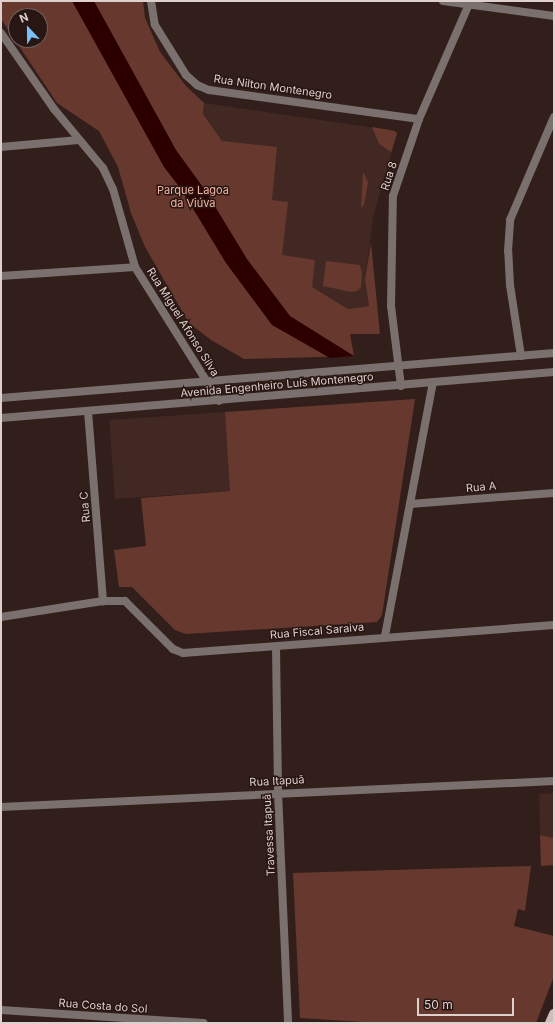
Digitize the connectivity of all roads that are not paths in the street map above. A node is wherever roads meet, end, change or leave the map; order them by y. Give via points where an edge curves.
1 (151, 1) edge
2 (443, 1) edge
3 (469, 4) junction
4 (554, 16) edge
5 (1, 33) edge
6 (554, 117) edge
7 (419, 118) junction
8 (79, 140) junction
9 (1, 147) edge
10 (135, 267) junction
11 (1, 276) edge
12 (554, 353) edge
13 (521, 356) junction
14 (399, 365) junction
15 (554, 372) edge
16 (209, 383) junction
17 (433, 383) junction
18 (401, 386) junction
19 (1, 398) edge
20 (219, 401) junction
21 (88, 411) junction
22 (1, 418) edge
23 (554, 493) edge
24 (410, 504) junction
25 (103, 601) junction
26 (1, 616) edge
27 (554, 625) edge
28 (385, 636) junction
29 (276, 646) junction
30 (554, 781) edge
31 (278, 792) junction
32 (1, 807) edge
33 (1, 1010) edge
34 (554, 1014) edge
35 (106, 1020) edge
36 (204, 1023) edge
37 (288, 1023) edge
38 (550, 1023) edge

1 - 7 street, Rua Nilton Montenegro via 156,25 186,75 197,86 209,90
2 - 3 street
3 - 4 street
3 - 7 street, Rua 8
5 - 8 street
6 - 13 street via 510,220 510,285
7 - 14 street, Rua 8 via 393,196 391,306
8 - 9 street
8 - 10 street via 103,168 113,189
10 - 11 street, Rua Miguel Afonso Silva
10 - 16 street, Rua Miguel Afonso Silva
12 - 13 street, Avenida Engenheiro Luís Montenegro
13 - 14 street, Avenida Engenheiro Luís Montenegro
14 - 16 street, Avenida Engenheiro Luís Montenegro
14 - 18 street, Rua 8
15 - 17 street, Avenida Engenheiro Luís Montenegro
16 - 19 street, Avenida Engenheiro Luís Montenegro
16 - 20 street, Rua Miguel Afonso Silva
17 - 18 street, Avenida Engenheiro Luís Montenegro
17 - 24 street
18 - 20 street, Avenida Engenheiro Luís Montenegro
20 - 21 street, Avenida Engenheiro Luís Montenegro
21 - 22 street, Avenida Engenheiro Luís Montenegro
21 - 25 street, Rua C
23 - 24 street, Rua A
24 - 28 street
25 - 26 street, Rua Fiscal Saraiva
25 - 29 street, Rua Fiscal Saraiva via 130,603 178,652
27 - 28 street, Rua Fiscal Saraiva
28 - 29 street, Rua Fiscal Saraiva
29 - 31 street, Travessa Itapuã
30 - 31 street, Rua Itapuã
31 - 32 street, Rua Itapuã
31 - 37 street, Travessa Itapuã
33 - 35 street, Rua Costa do Sol
34 - 38 main road
35 - 36 street, Rua Costa do Sol

